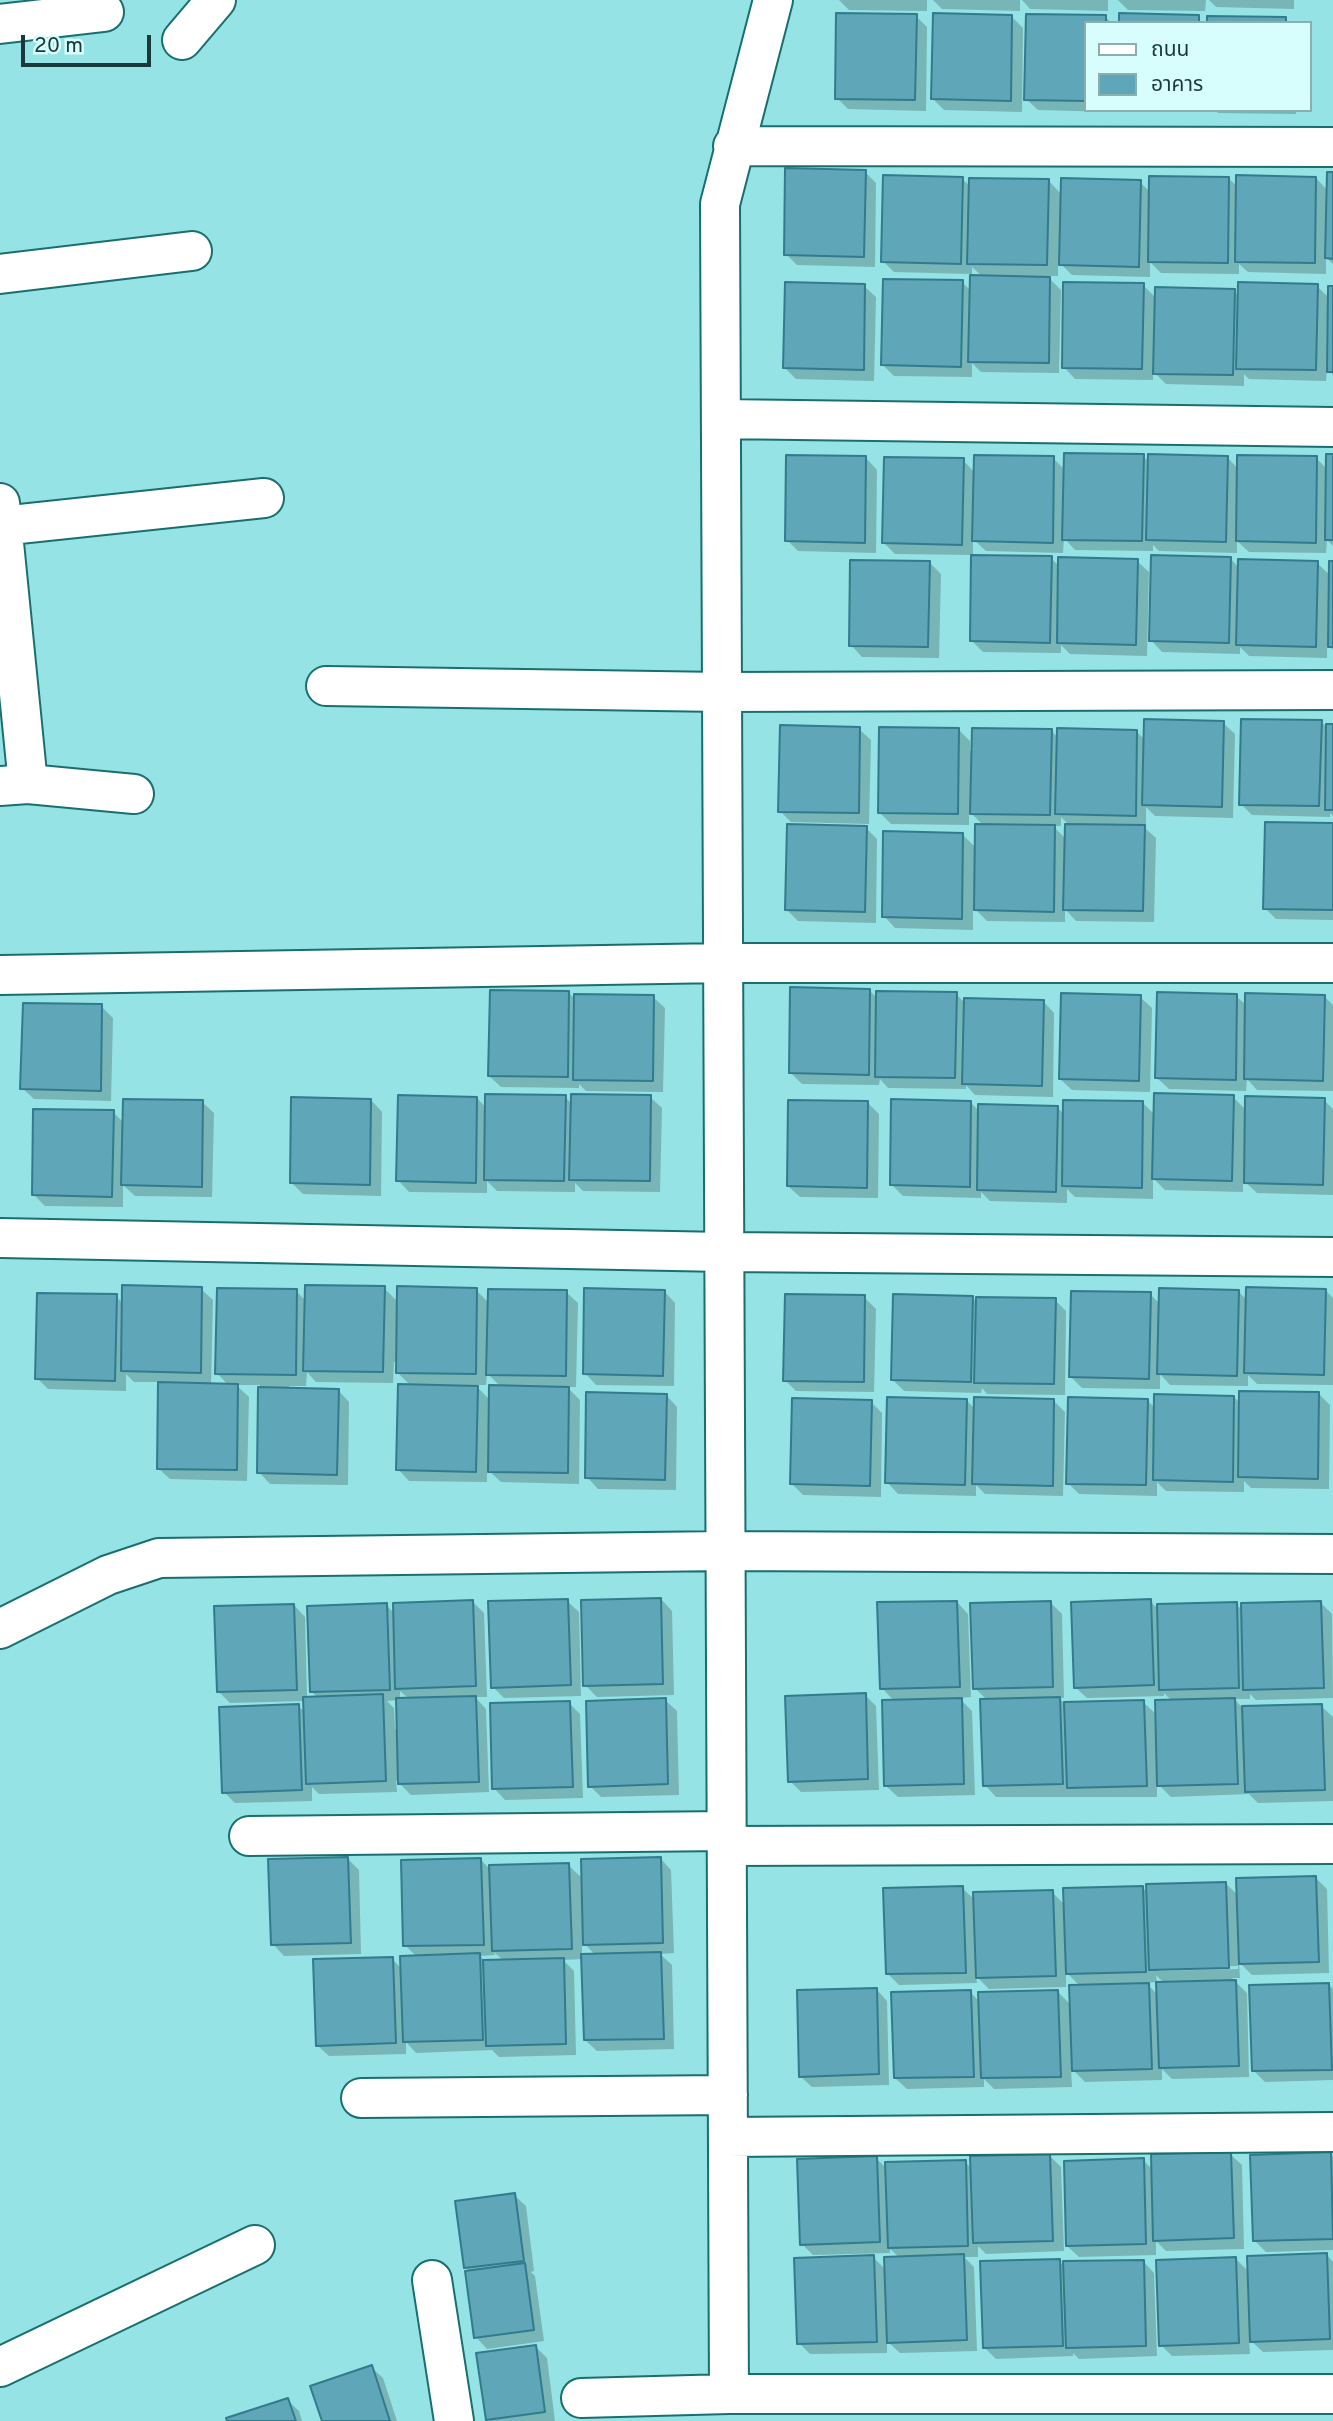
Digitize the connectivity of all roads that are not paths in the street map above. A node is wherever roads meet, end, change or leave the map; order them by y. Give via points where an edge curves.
1 (216, 0) edge
2 (773, 0) edge
3 (104, 12) dead end
4 (0, 24) edge
5 (182, 40) dead end
6 (733, 146) junction
7 (1333, 147) edge
8 (192, 251) dead end
9 (0, 274) edge
10 (721, 419) junction
11 (1333, 427) edge
12 (264, 498) dead end
13 (1, 518) edge
14 (326, 686) dead end
15 (1333, 690) edge
16 (722, 692) junction
17 (14, 785) edge
18 (134, 794) dead end
19 (723, 963) junction
20 (1333, 963) edge
21 (0, 975) edge
22 (0, 1238) edge
23 (724, 1252) junction
24 (1333, 1257) edge
25 (726, 1551) junction
26 (1333, 1554) edge
27 (0, 1629) edge
28 (249, 1836) dead end
29 (727, 1839) junction
30 (1333, 1844) edge
31 (728, 2095) junction
32 (361, 2098) dead end
33 (1333, 2132) edge
34 (728, 2137) junction
35 (255, 2245) dead end
36 (432, 2280) dead end
37 (0, 2367) edge
38 (729, 2394) junction
39 (1333, 2394) edge
40 (581, 2398) dead end
41 (454, 2421) edge

1 - 5 street
2 - 6 street
3 - 4 street
6 - 7 street
6 - 10 street via 720,204
8 - 9 street
10 - 11 street
10 - 16 street
12 - 13 street
13 - 17 street
14 - 16 street
15 - 16 street
16 - 19 street
17 - 18 street
19 - 20 street
19 - 21 street
19 - 23 street
22 - 23 street
23 - 24 street
23 - 25 street
25 - 26 street
25 - 27 street via 159,1558 107,1575
25 - 29 street
28 - 29 street
29 - 30 street
29 - 31 street
31 - 32 street
31 - 34 street
33 - 34 street
34 - 38 street
35 - 37 street
36 - 41 street
38 - 39 street
38 - 40 street

